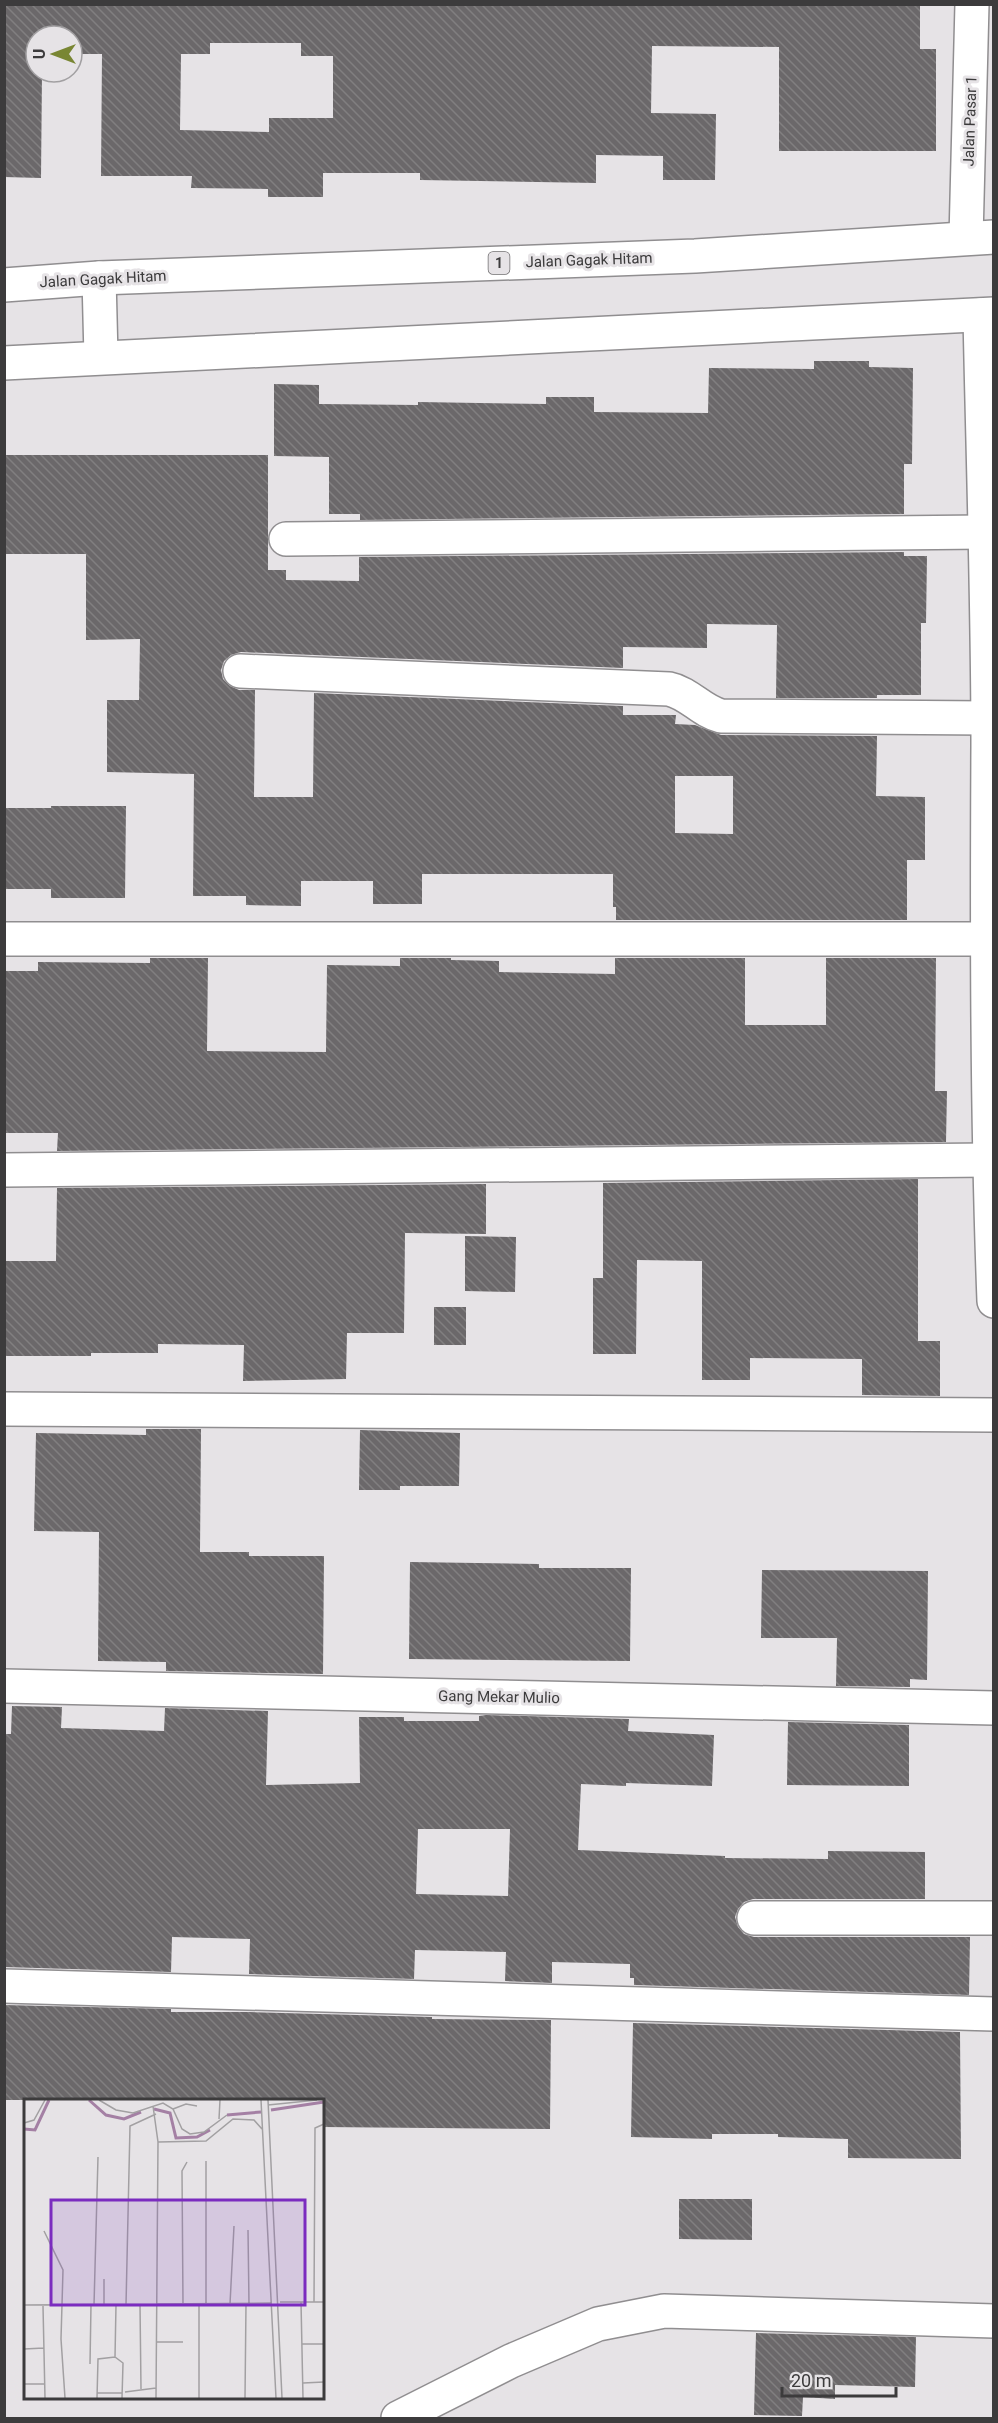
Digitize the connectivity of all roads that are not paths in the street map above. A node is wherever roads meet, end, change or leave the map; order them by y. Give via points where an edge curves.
1 (979, 24) edge
2 (980, 237) edge
3 (99, 278) junction
4 (4, 285) edge
5 (987, 314) edge
6 (101, 357) junction
7 (4, 363) edge
8 (286, 539) dead end
9 (988, 550) edge
10 (240, 671) dead end
11 (990, 736) edge
12 (990, 859) edge
13 (4, 939) edge
14 (987, 939) junction
15 (991, 1005) edge
16 (989, 1160) junction
17 (4, 1170) edge
18 (993, 1301) edge
19 (4, 1409) edge
20 (993, 1415) edge
21 (4, 1686) edge
22 (993, 1708) edge
23 (754, 1918) dead end
24 (993, 1918) edge
25 (4, 1986) edge
26 (993, 2014) edge
27 (993, 2321) edge
28 (398, 2418) edge

1 - 2 main road, Jalan Pasar 1
2 - 3 main road, Jalan Gagak Hitam / 1 via 695,256
3 - 4 main road, Jalan Gagak Hitam / 1
3 - 6 main road
5 - 6 main road
5 - 9 main road
6 - 7 main road
8 - 9 main road
9 - 11 main road
10 - 11 main road via 669,689 721,716
11 - 12 main road
12 - 14 main road
13 - 14 main road
14 - 15 main road
15 - 16 main road
16 - 17 main road
16 - 18 main road
19 - 20 main road
21 - 22 main road, Gang Mekar Mulio
23 - 24 main road
25 - 26 main road
27 - 28 main road via 664,2311 598,2324 511,2361

